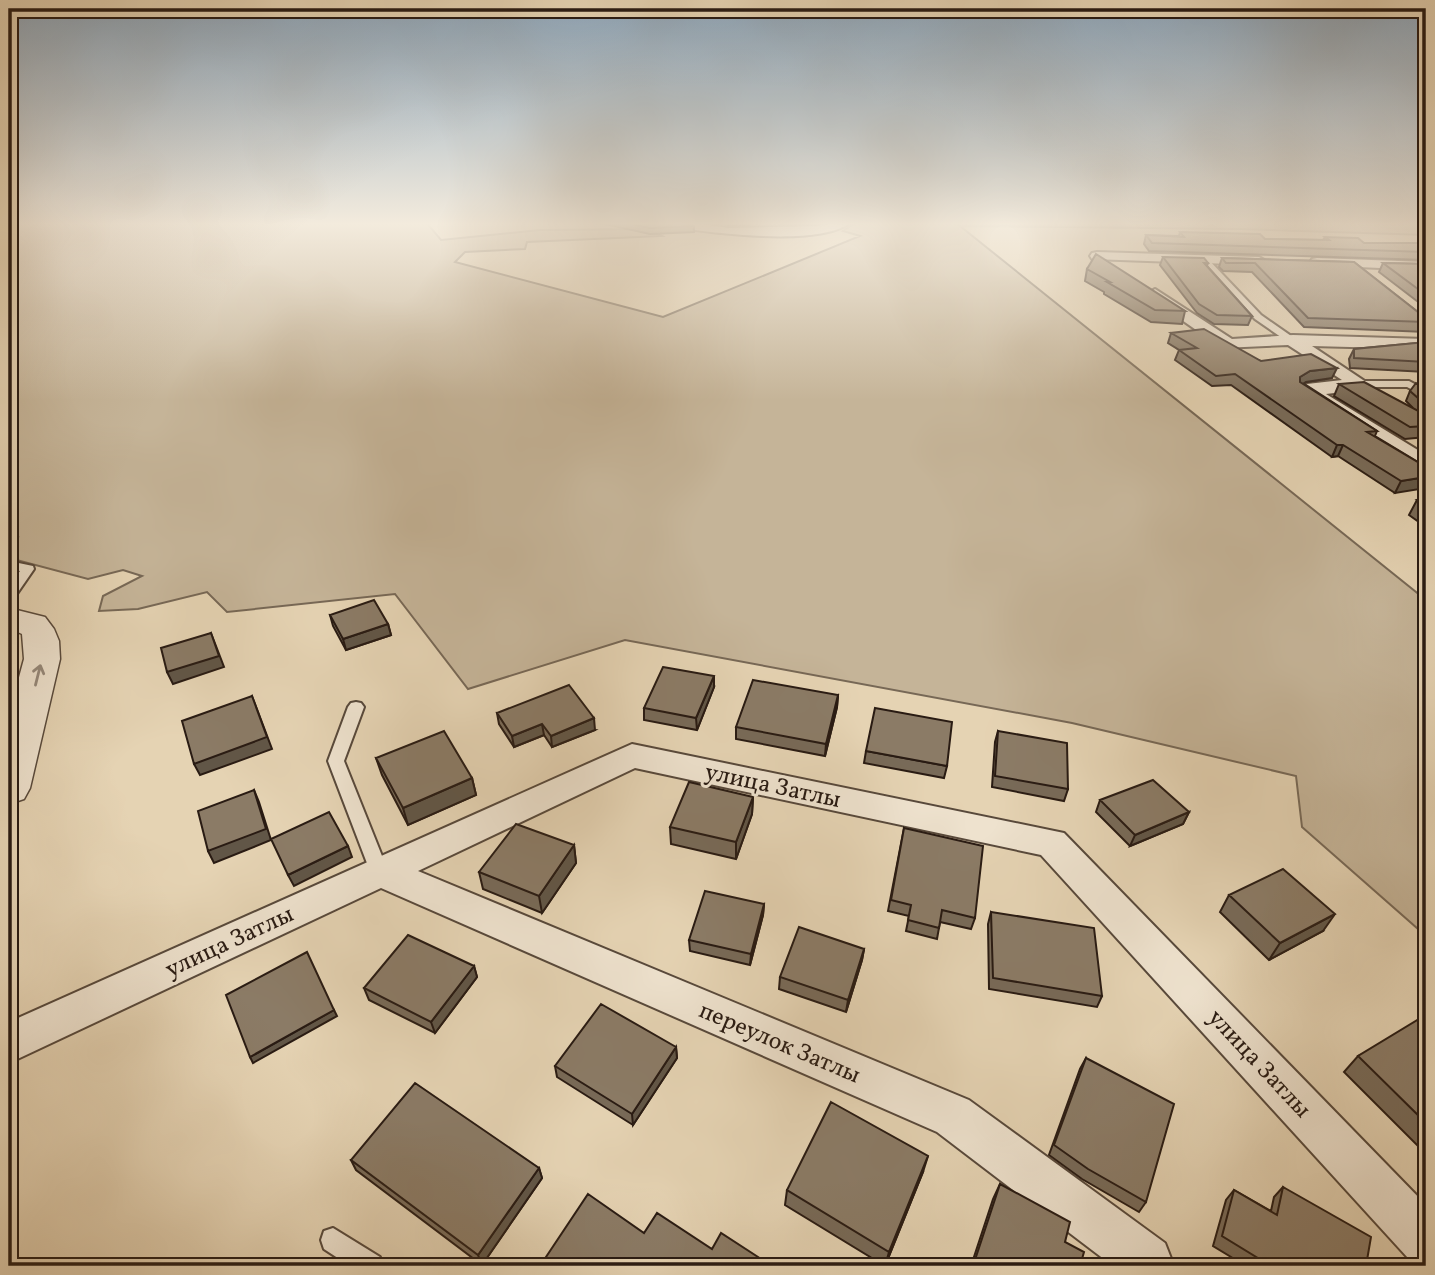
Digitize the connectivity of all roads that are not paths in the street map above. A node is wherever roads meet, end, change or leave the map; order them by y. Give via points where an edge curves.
1 (1134, 282) edge
2 (1224, 282) edge
3 (1291, 340) junction
4 (1426, 344) edge
5 (1360, 384) junction
6 (1426, 394) edge
7 (1426, 464) edge
8 (9, 565) edge
9 (9, 595) edge
10 (9, 618) edge
11 (356, 707) dead end
12 (9, 788) edge
13 (379, 871) junction
14 (9, 1043) edge
15 (333, 1240) dead end
16 (1426, 1240) edge
17 (371, 1266) edge
18 (1146, 1266) edge

1 - 3 street via 1228,344
2 - 3 lane via 1258,317
3 - 4 street
3 - 5 street
5 - 6 lane via 1409,384
5 - 7 street via 1307,390
8 - 9 lane via 28,569
12 -> 10 street via 43,640 39,629 29,622
11 - 13 lane via 335,761
13 - 14 street, улица Затлы
13 - 16 street, улица Затлы via 632,756 1052,843
13 - 18 street, переулок Затлы via 953,1116 1147,1261
15 - 17 lane

